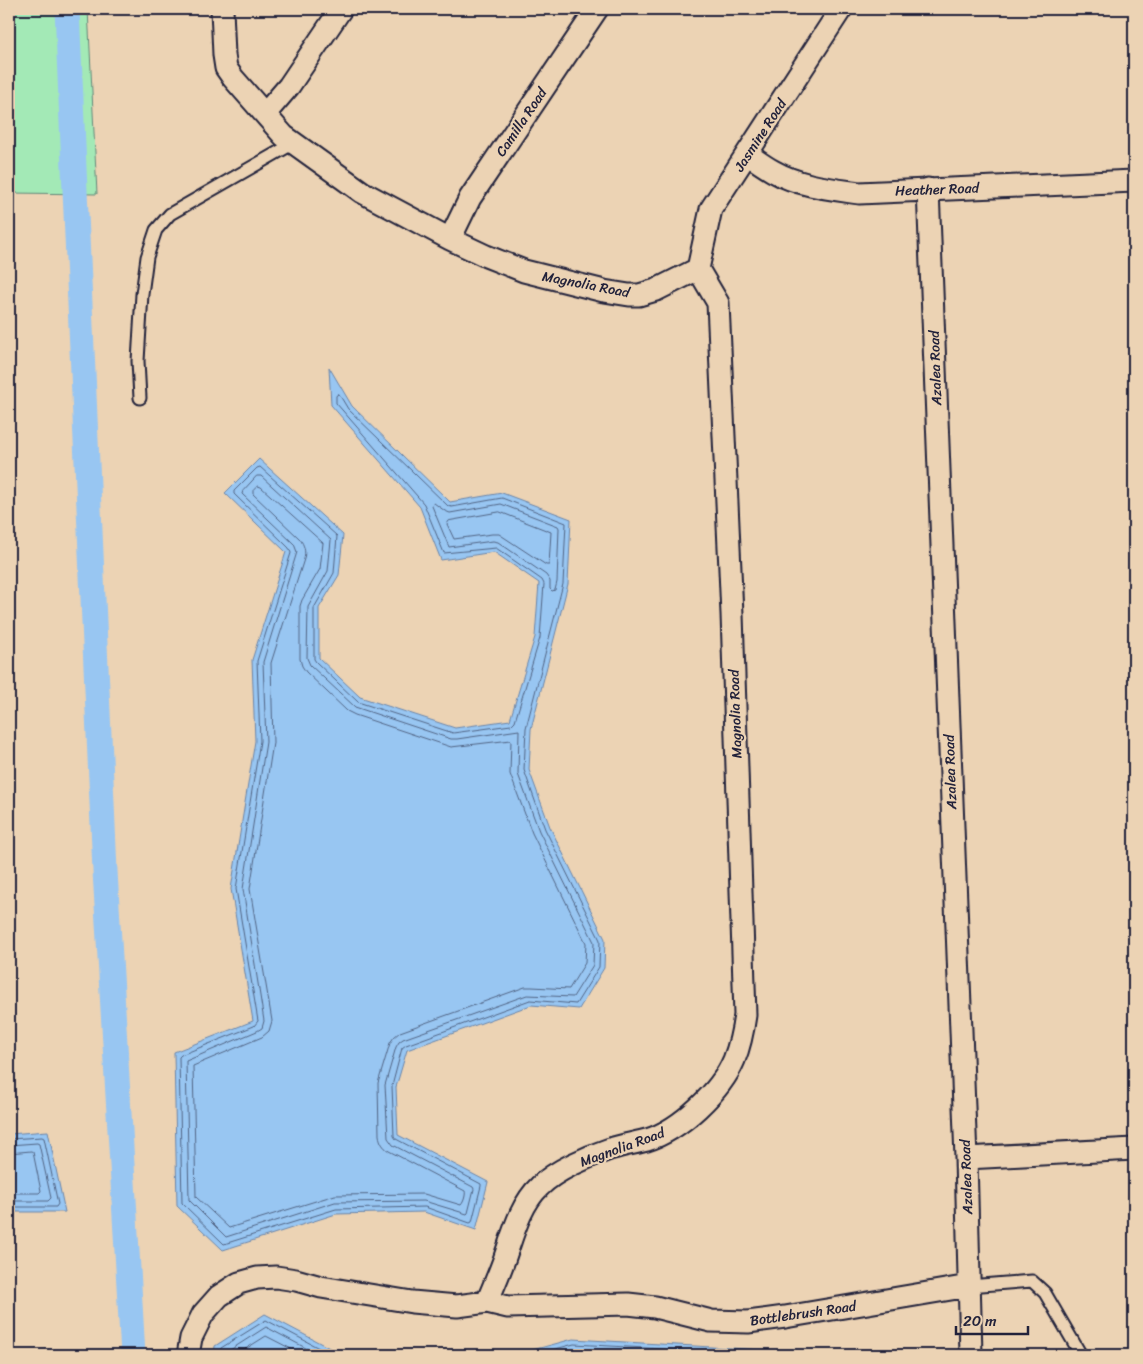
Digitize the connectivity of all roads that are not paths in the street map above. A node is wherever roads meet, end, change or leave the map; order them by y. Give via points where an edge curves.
1 (222, 9) edge
2 (341, 9) edge
3 (596, 9) edge
4 (841, 9) edge
5 (265, 114) junction
6 (294, 143) junction
7 (747, 154) junction
8 (1134, 181) edge
9 (928, 189) junction
10 (450, 239) junction
11 (698, 269) junction
12 (140, 398) dead end
13 (1134, 1149) edge
14 (966, 1158) junction
15 (969, 1286) junction
16 (487, 1302) junction
17 (188, 1355) edge
18 (971, 1355) edge
19 (1080, 1355) edge

1 - 5 street, Magnolia Road via 226,68
2 - 5 street via 289,86
3 - 10 street, Camilla Road via 470,198
4 - 7 street, Jasmine Road
5 - 6 street, Magnolia Road
6 - 10 street, Magnolia Road via 362,192
6 - 12 lane via 170,214 156,230 147,258 142,294 138,361
7 - 9 street, Heather Road via 774,172 828,189 859,192
7 - 11 street, Jasmine Road via 711,209
8 - 9 street, Heather Road
9 - 14 street, Azalea Road
10 - 11 street, Magnolia Road via 524,271 629,295 656,290
11 - 16 street, Magnolia Road via 718,302 745,1015 741,1038 734,1060 721,1083 689,1117 649,1140 610,1149 582,1160 552,1175 538,1187 513,1231
13 - 14 street
14 - 15 street, Azalea Road
15 - 16 street, Bottlebrush Road via 748,1322 712,1321 628,1304 508,1307
15 - 18 street, Azalea Road
15 - 19 lane via 1032,1281 1045,1293
16 - 17 street via 457,1306 412,1302 283,1278 256,1278 239,1283 219,1296 203,1314 191,1338

